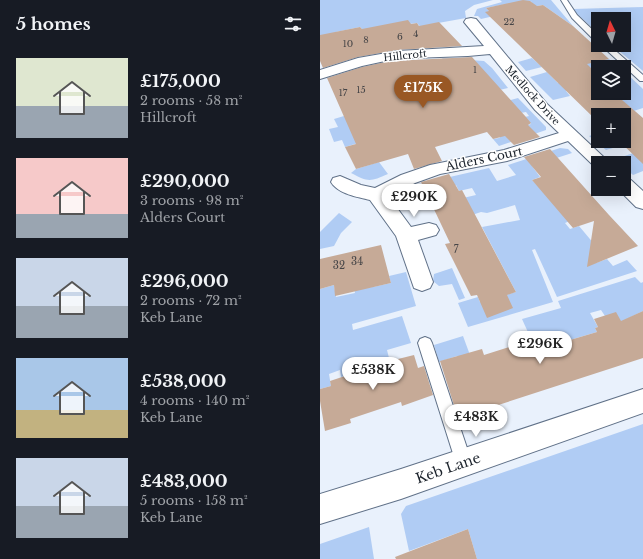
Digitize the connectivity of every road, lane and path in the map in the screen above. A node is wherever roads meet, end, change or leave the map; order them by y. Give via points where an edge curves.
1 (564, 0) edge
2 (471, 22) dead end
3 (591, 33) edge
4 (493, 49) junction
5 (613, 52) edge
6 (320, 75) edge
7 (643, 79) edge
8 (570, 135) junction
9 (593, 156) edge
10 (340, 182) dead end
11 (631, 191) edge
12 (377, 195) junction
13 (643, 202) edge
14 (429, 230) dead end
15 (406, 236) junction
16 (422, 282) dead end
17 (425, 343) dead end
18 (643, 401) edge
19 (464, 463) junction
20 (320, 509) edge

1 - 3 lane via 568,10
2 - 4 street, Medlock Drive
4 - 6 street, Hillcroft via 481,52 395,55
4 - 8 street, Medlock Drive via 537,102
5 - 7 lane
8 - 9 street, Medlock Drive
8 - 12 street, Alders Court via 507,155 436,169 408,179
10 - 12 street via 356,190
11 - 13 street
12 - 15 street
14 - 15 street
15 - 16 street
17 - 19 lane
18 - 19 street, Keb Lane
19 - 20 street, Keb Lane

